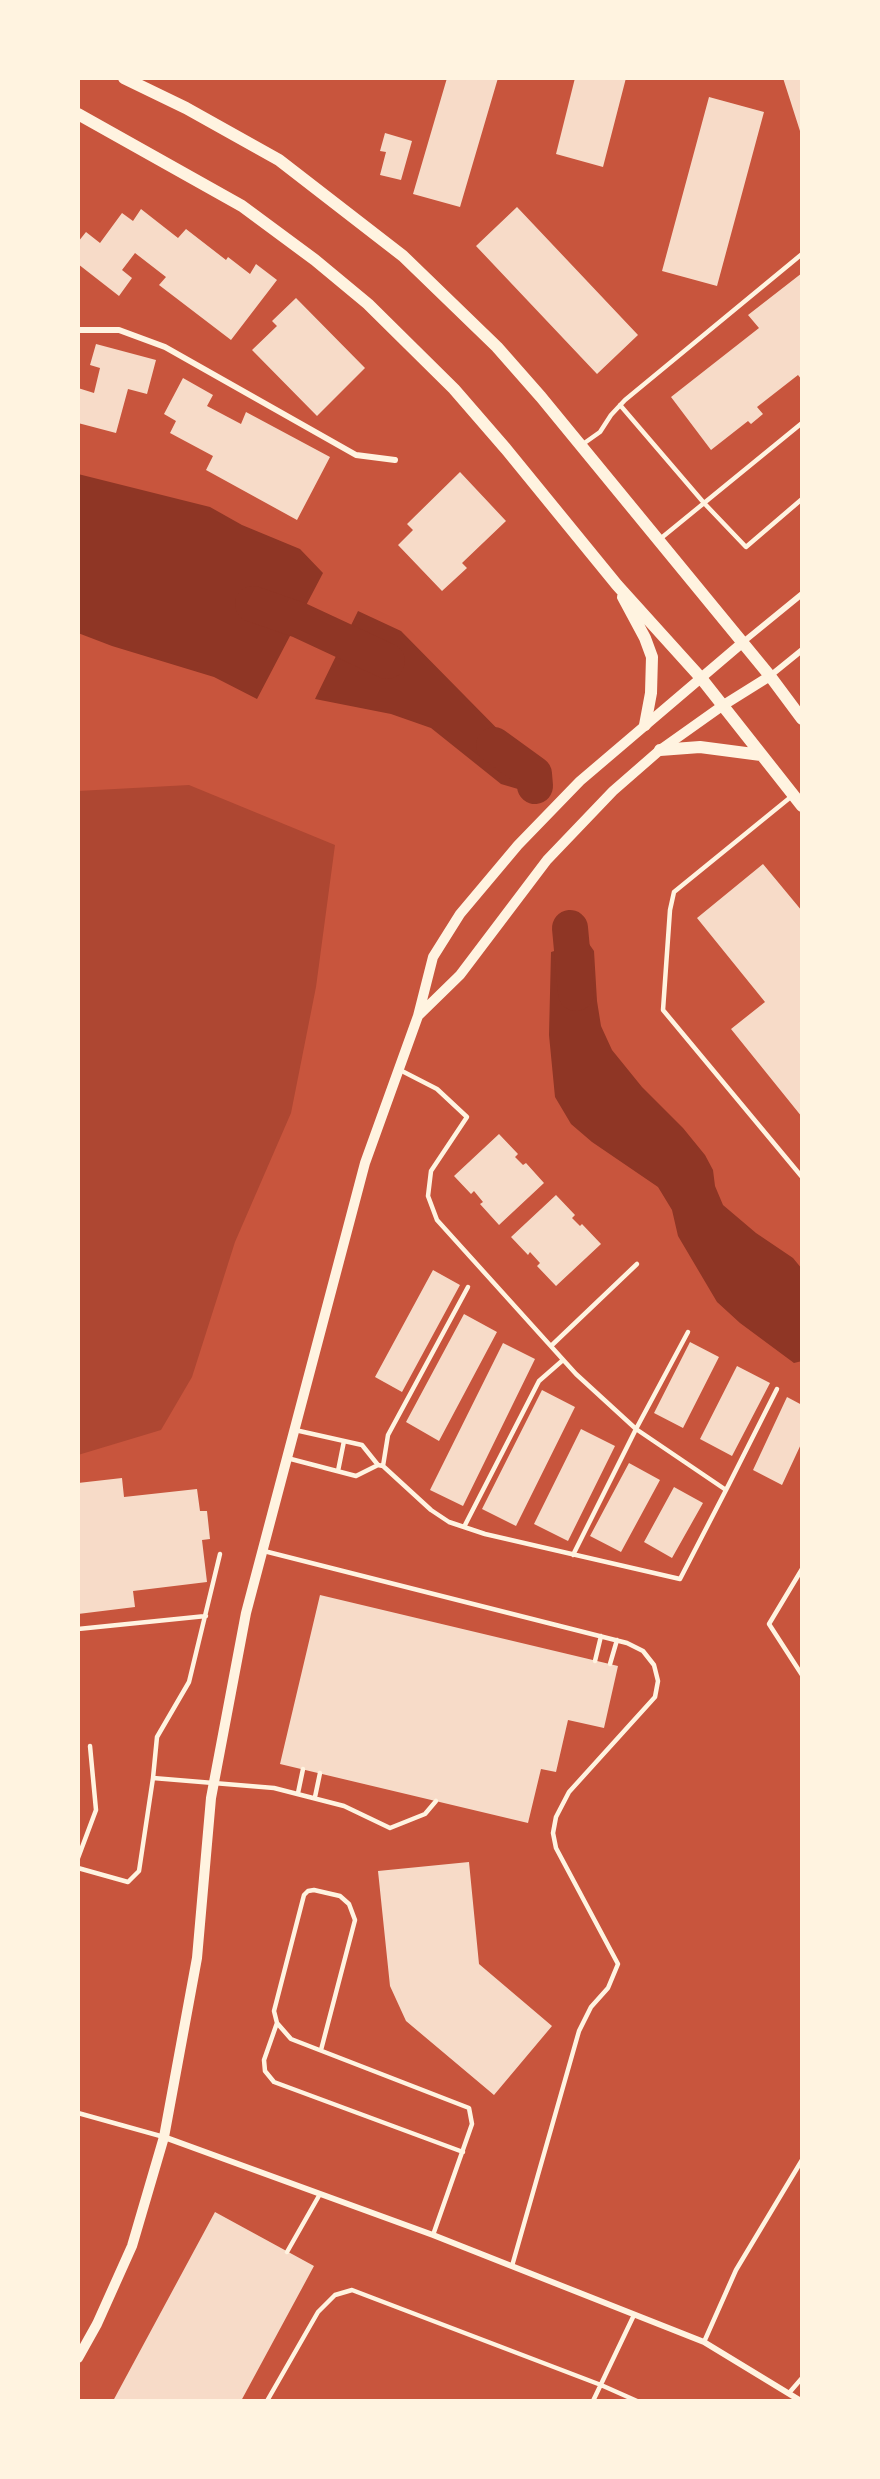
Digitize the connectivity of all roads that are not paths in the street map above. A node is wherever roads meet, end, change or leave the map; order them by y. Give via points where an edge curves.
1 (124, 78) edge
2 (78, 114) edge
3 (802, 254) edge
4 (78, 330) edge
5 (620, 405) junction
6 (802, 423) edge
7 (580, 445) junction
8 (395, 460) dead end
9 (802, 499) edge
10 (704, 503) junction
11 (658, 540) junction
12 (617, 585) junction
13 (802, 594) edge
14 (742, 642) junction
15 (802, 650) edge
16 (770, 676) junction
17 (702, 678) junction
18 (722, 706) junction
19 (802, 719) edge
20 (645, 725) junction
21 (660, 750) junction
22 (761, 755) junction
23 (793, 795) junction
24 (802, 806) edge
25 (418, 1016) junction
26 (400, 1070) junction
27 (802, 1177) edge
28 (637, 1264) dead end
29 (468, 1287) dead end
30 (688, 1332) dead end
31 (550, 1346) junction
32 (563, 1360) junction
33 (777, 1389) dead end
34 (636, 1429) junction
35 (295, 1430) junction
36 (344, 1441) junction
37 (287, 1458) junction
38 (380, 1465) junction
39 (338, 1471) junction
40 (726, 1490) junction
41 (464, 1527) junction
42 (263, 1551) junction
43 (220, 1554) dead end
44 (573, 1555) junction
45 (802, 1569) edge
46 (206, 1616) junction
47 (78, 1629) edge
48 (601, 1636) junction
49 (617, 1640) junction
50 (595, 1660) dead end
51 (610, 1664) dead end
52 (802, 1675) edge
53 (90, 1746) dead end
54 (303, 1769) dead end
55 (320, 1773) dead end
56 (153, 1778) junction
57 (214, 1783) junction
58 (298, 1793) junction
59 (315, 1797) junction
60 (436, 1801) dead end
61 (78, 1858) edge
62 (78, 1868) edge
63 (277, 2023) junction
64 (321, 2050) junction
65 (78, 2113) edge
66 (164, 2137) junction
67 (463, 2152) junction
68 (802, 2160) edge
69 (320, 2194) junction
70 (433, 2235) junction
71 (287, 2252) dead end
72 (512, 2266) junction
73 (634, 2315) junction
74 (704, 2342) junction
75 (78, 2358) edge
76 (802, 2378) edge
77 (601, 2385) junction
78 (789, 2392) junction
79 (267, 2401) edge
80 (593, 2401) edge
81 (637, 2401) edge
82 (801, 2401) edge

1 - 7 main road via 279,160 403,256 497,347
2 - 12 main road via 242,206 368,304 454,389
3 - 5 lane
4 - 8 street via 119,330 165,347 356,455
5 - 7 lane via 600,432
5 - 10 lane
6 - 10 lane
7 - 11 main road
9 - 10 lane via 746,547
10 - 11 lane
11 - 14 main road
12 - 17 main road
12 - 20 main road via 651,657 651,693
13 - 14 street
14 - 16 main road
14 - 17 street
15 - 16 street
16 - 18 street
16 - 19 main road
17 - 18 main road
17 - 20 street
18 - 21 street
18 - 22 main road
20 - 25 street via 580,780 460,914 433,957
21 - 22 main road via 700,747
21 - 25 street via 613,791 547,860 460,975
22 - 23 main road
23 - 24 main road
23 - 27 lane via 674,892 663,1010
25 - 26 street
26 - 31 lane via 437,1089 467,1117 431,1171 428,1196 437,1220
26 - 35 street via 365,1162
28 - 31 lane
29 - 38 lane via 388,1435
30 - 34 lane
31 - 32 lane
32 - 34 lane
32 - 41 lane via 539,1381
33 - 40 lane
34 - 40 lane
34 - 44 lane
35 - 36 lane
35 - 37 street
36 - 38 lane via 362,1445
36 - 39 lane
37 - 39 lane
37 - 42 street
38 - 39 lane via 356,1476
38 - 41 lane via 431,1510
40 - 44 lane via 680,1579
41 - 44 lane
42 - 48 lane
42 - 57 street via 246,1613
43 - 46 lane
45 - 52 lane via 769,1624
46 - 47 lane
46 - 56 lane via 189,1682 157,1737
48 - 49 lane
48 - 50 lane
49 - 51 lane
49 - 72 lane via 643,1652 654,1665 658,1681 655,1697 569,1792 556,1817 553,1833 556,1848 618,1964 608,1988 591,2007 579,2031
53 - 61 lane via 96,1810
54 - 58 lane
55 - 59 lane
56 - 57 lane
56 - 62 lane via 140,1871 128,1882
57 - 58 lane
57 - 66 street via 197,1958
58 - 59 lane
59 - 60 lane via 390,1828 425,1814
63 - 64 lane via 291,2039
63 - 64 lane via 274,2011 304,1895 314,1890 340,1896 349,1904 355,1920
63 - 67 lane via 264,2060 274,2082
64 - 67 lane via 469,2108 472,2124
65 - 66 lane
66 - 69 street
66 - 75 street via 132,2246
67 - 70 lane
68 - 74 lane via 736,2270
69 - 70 street
69 - 71 lane
70 - 72 street
72 - 73 street
73 - 74 street
73 - 77 lane
74 - 78 street
76 - 78 lane
77 - 79 lane via 352,2290 335,2295 318,2312
77 - 80 lane
77 - 81 lane
78 - 82 street

